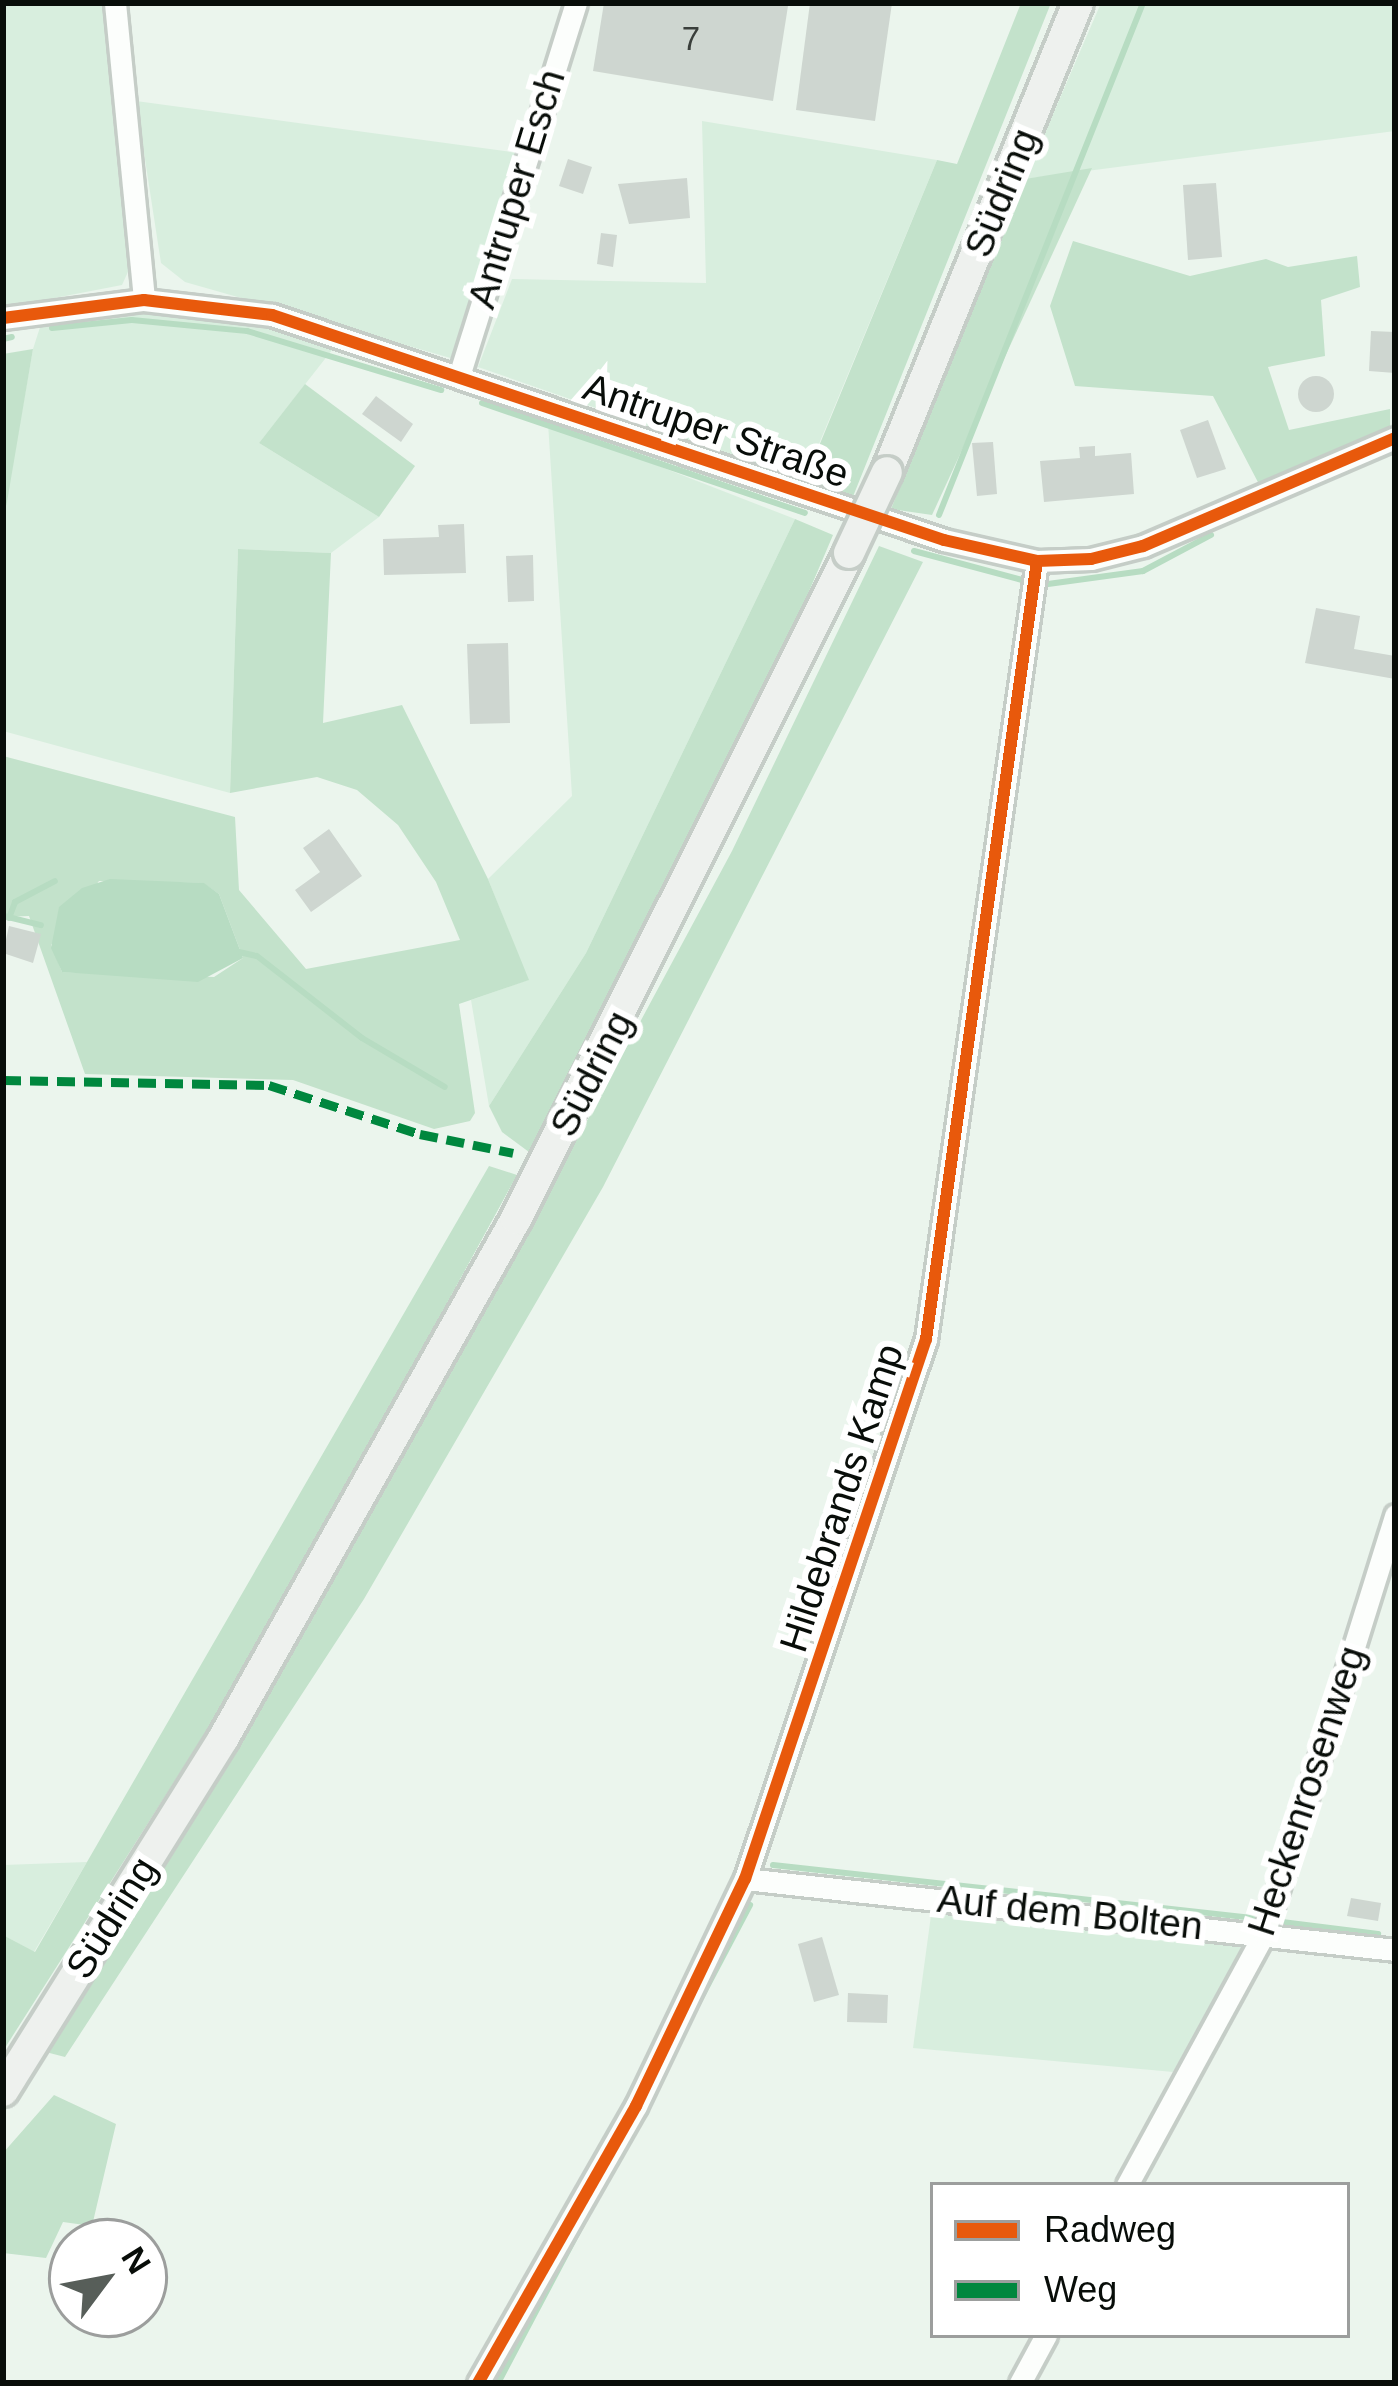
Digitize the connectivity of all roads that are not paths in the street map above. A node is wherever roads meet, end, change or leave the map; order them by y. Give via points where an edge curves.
1 (116, 3) edge
2 (576, 3) edge
3 (1078, 3) edge
4 (144, 300) junction
5 (3, 318) edge
6 (459, 376) junction
7 (1395, 438) edge
8 (1037, 561) junction
9 (1395, 1515) edge
10 (745, 1879) junction
11 (1264, 1934) junction
12 (1395, 1950) edge
13 (3, 2091) edge
14 (1129, 2182) edge
15 (1044, 2338) edge
16 (478, 2383) edge
17 (1020, 2383) edge

1 - 4 street
2 - 6 street, Antruper Esch
3 - 13 main road, Südring, bridge via 886,472 559,1140 223,1739
4 - 5 street, Antruper Straße
4 - 6 street, Antruper Straße via 272,315
6 - 8 street, Antruper Straße via 944,540
7 - 8 street, Antruper Straße via 1143,546 1090,560
8 - 10 street, Hildebrands Kamp via 926,1340
9 - 11 street, Heckenrosenweg
10 - 11 street, Auf dem Bolten
10 - 16 street, Hildebrands Kamp via 636,2106
11 - 12 street, Auf dem Bolten
11 - 14 street, Heckenrosenweg
15 - 17 street

